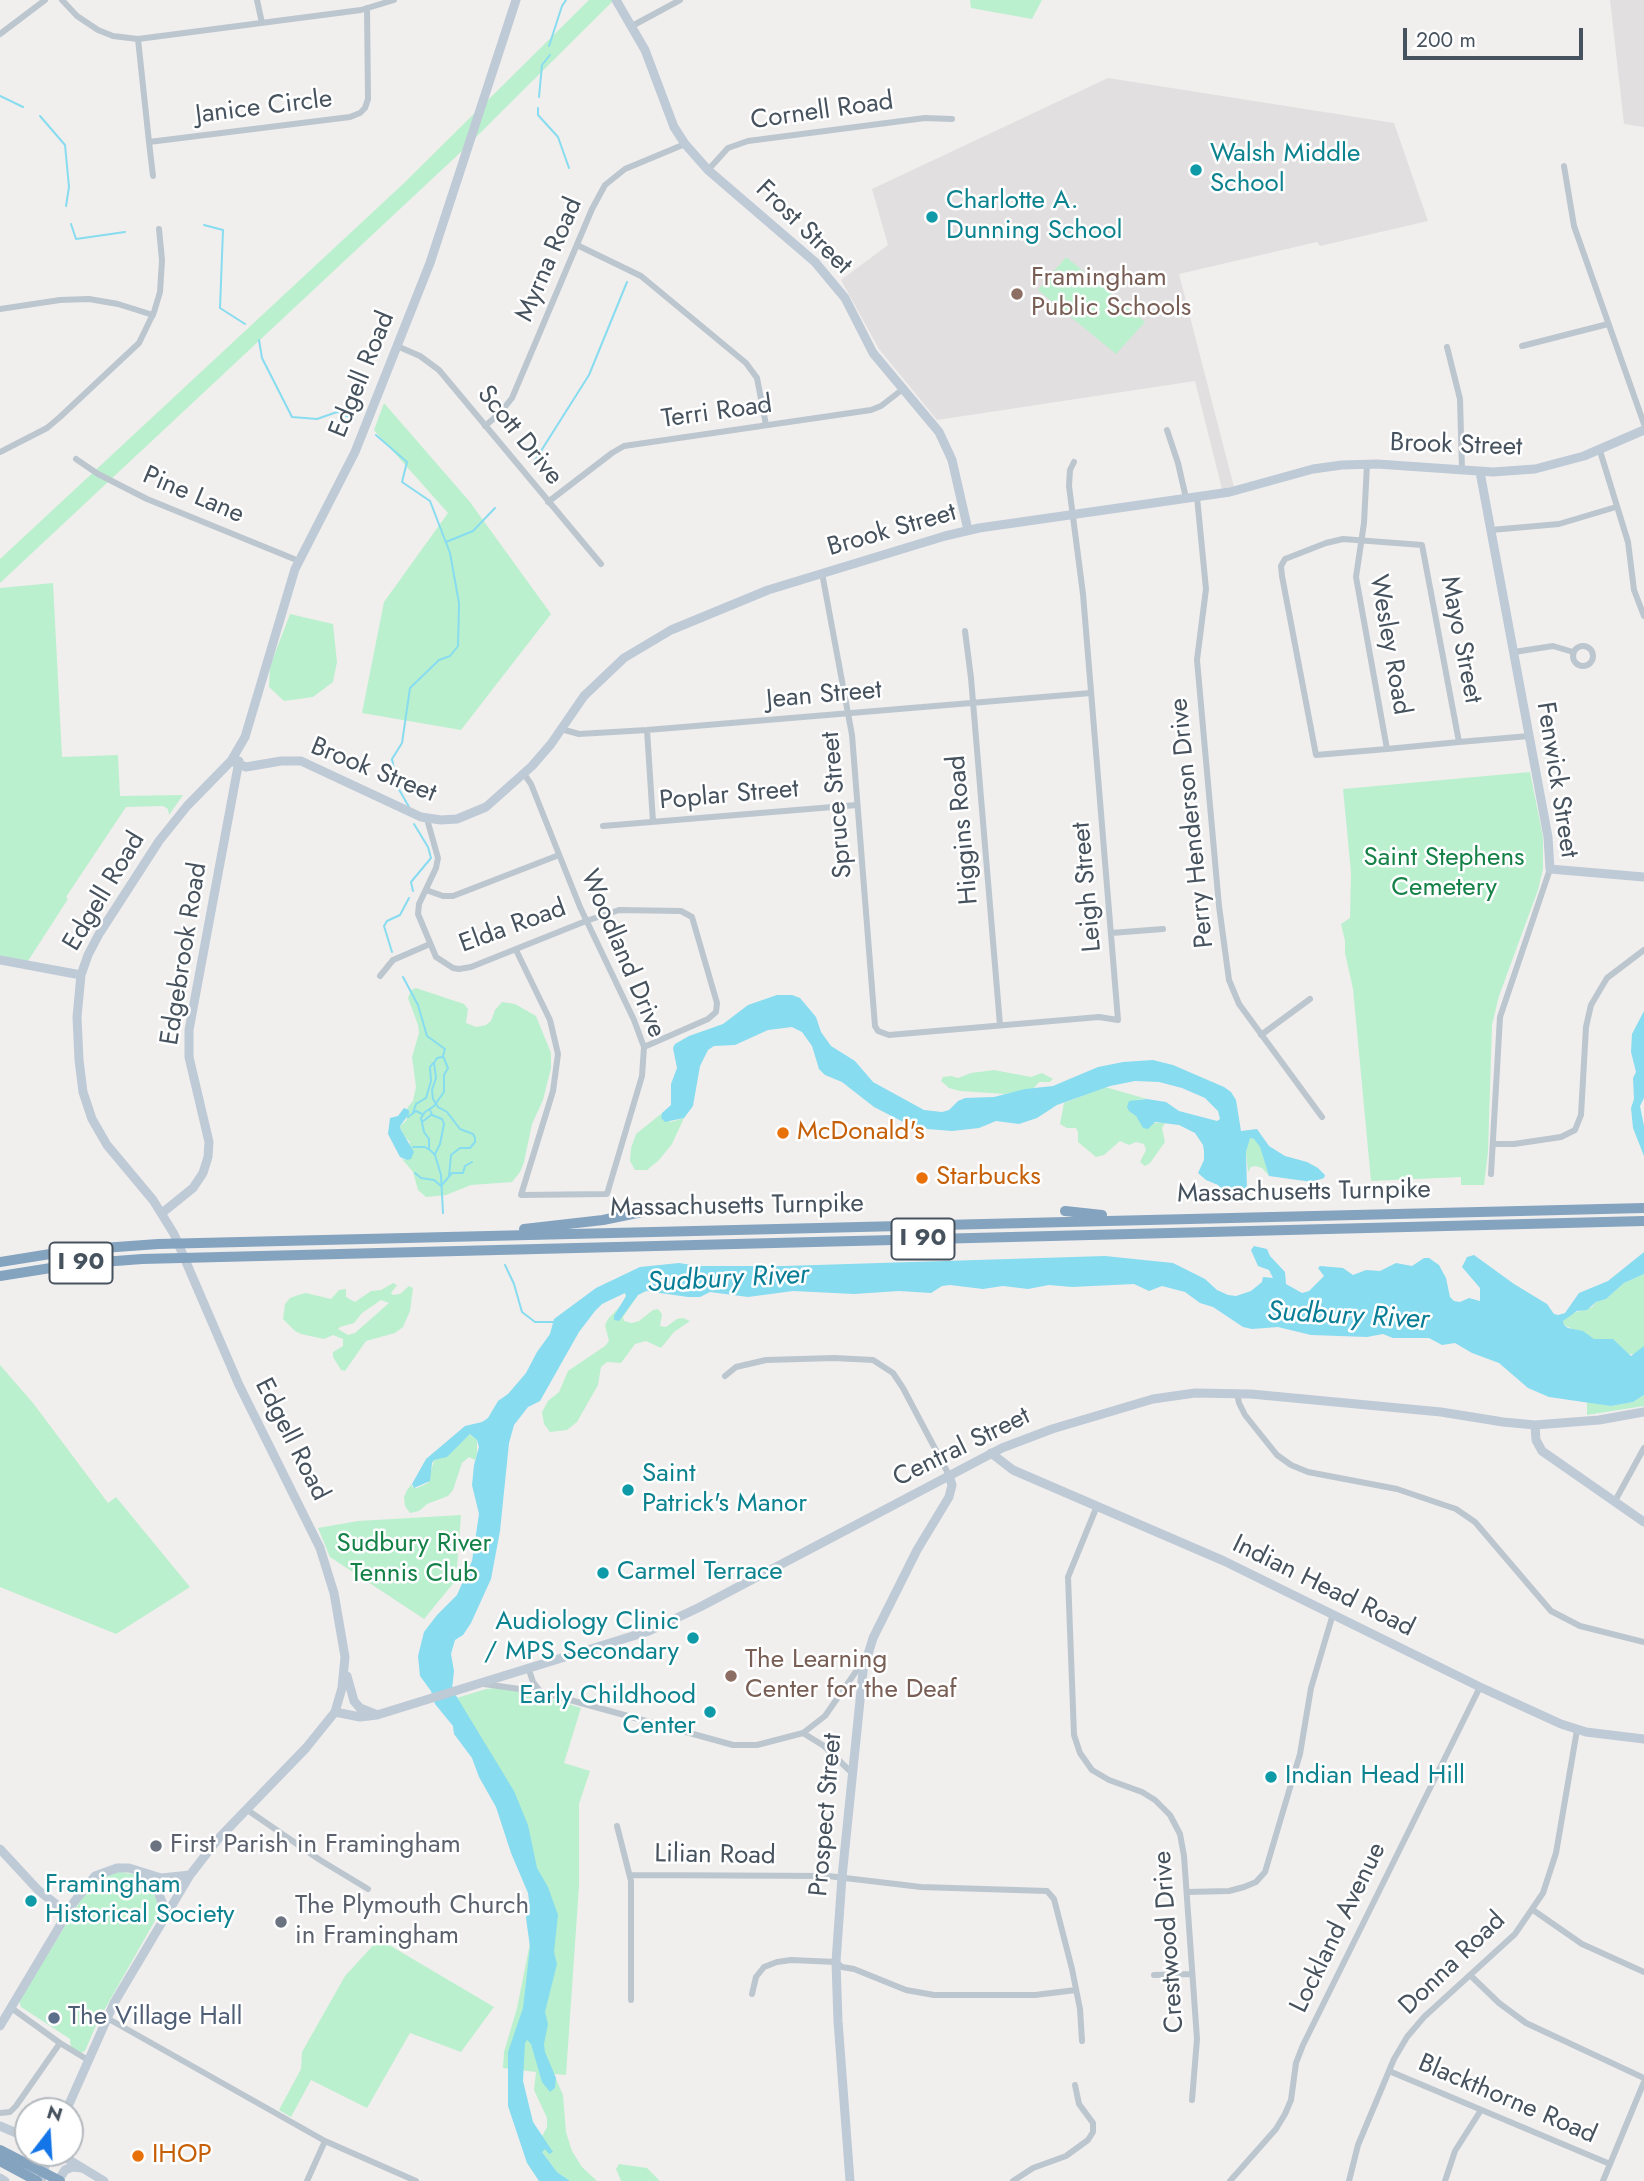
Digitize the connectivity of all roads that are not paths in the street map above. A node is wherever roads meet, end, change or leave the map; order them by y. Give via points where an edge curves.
1 (45, 0) edge
2 (62, 0) edge
3 (257, 0) edge
4 (394, 0) edge
5 (516, 0) edge
6 (616, 0) edge
7 (680, 0) edge
8 (367, 8) junction
9 (262, 23) junction
10 (632, 26) junction
11 (0, 34) edge
12 (138, 39) junction
13 (952, 118) dead end
14 (149, 142) junction
15 (685, 144) junction
16 (1564, 166) dead end
17 (708, 170) junction
18 (153, 176) dead end
19 (159, 229) dead end
20 (578, 245) junction
21 (0, 309) edge
22 (153, 315) junction
23 (1608, 324) junction
24 (397, 346) junction
25 (1522, 346) dead end
26 (1447, 347) dead end
27 (903, 389) junction
28 (1644, 424) edge
29 (766, 425) junction
30 (485, 426) junction
31 (1167, 430) dead end
32 (1644, 430) edge
33 (1600, 451) junction
34 (0, 452) edge
35 (76, 459) dead end
36 (1074, 462) dead end
37 (1367, 464) junction
38 (1462, 470) junction
39 (1480, 472) junction
40 (1197, 497) junction
41 (1185, 498) junction
42 (548, 502) junction
43 (1616, 507) junction
44 (1073, 514) junction
45 (968, 530) junction
46 (1491, 530) junction
47 (1361, 540) junction
48 (299, 561) junction
49 (601, 564) dead end
50 (822, 573) junction
51 (1644, 616) edge
52 (965, 631) dead end
53 (1514, 652) junction
54 (1573, 652) dead end
55 (1091, 693) junction
56 (973, 703) junction
57 (848, 713) junction
58 (561, 729) junction
59 (647, 730) junction
60 (1529, 736) junction
61 (1459, 742) junction
62 (1387, 749) junction
63 (235, 763) junction
64 (524, 774) junction
65 (857, 805) junction
66 (427, 819) junction
67 (653, 822) junction
68 (603, 826) dead end
69 (559, 855) junction
70 (1550, 869) junction
71 (1644, 877) edge
72 (426, 890) junction
73 (586, 920) junction
74 (1163, 929) dead end
75 (1111, 933) junction
76 (430, 944) junction
77 (516, 950) junction
78 (1644, 950) edge
79 (0, 960) edge
80 (81, 975) junction
81 (380, 976) dead end
82 (1310, 999) dead end
83 (1000, 1025) junction
84 (880, 1033) joint
85 (1261, 1035) junction
86 (643, 1046) junction
87 (1322, 1117) dead end
88 (1494, 1144) junction
89 (1491, 1174) dead end
90 (1644, 1208) edge
91 (1065, 1211) dead end
92 (642, 1212) dead end
93 (162, 1213) junction
94 (1143, 1220) junction
95 (1644, 1221) edge
96 (424, 1238) junction
97 (0, 1262) edge
98 (0, 1276) edge
99 (725, 1376) dead end
100 (1237, 1393) junction
101 (1644, 1412) edge
102 (1535, 1425) junction
103 (1644, 1448) edge
104 (991, 1453) junction
105 (949, 1475) junction
106 (1615, 1501) junction
107 (1097, 1506) junction
108 (1644, 1522) edge
109 (1333, 1614) junction
110 (1644, 1642) edge
111 (864, 1659) junction
112 (345, 1667) junction
113 (528, 1667) junction
114 (516, 1671) junction
115 (475, 1684) junction
116 (1480, 1687) junction
117 (525, 1689) junction
118 (541, 1692) junction
119 (335, 1712) junction
120 (377, 1715) junction
121 (1577, 1730) junction
122 (803, 1733) junction
123 (1644, 1739) edge
124 (852, 1773) junction
125 (246, 1809) junction
126 (617, 1826) dead end
127 (0, 1849) edge
128 (141, 1873) junction
129 (190, 1875) junction
130 (630, 1875) junction
131 (842, 1877) junction
132 (368, 1889) dead end
133 (1186, 1892) junction
134 (1533, 1910) junction
135 (67, 1913) junction
136 (162, 1920) junction
137 (836, 1962) junction
138 (1644, 1972) edge
139 (1192, 1974) junction
140 (1154, 1975) dead end
141 (1470, 1975) junction
142 (1076, 1990) junction
143 (752, 1994) dead end
144 (631, 2000) dead end
145 (10, 2007) junction
146 (107, 2018) junction
147 (0, 2026) edge
148 (1082, 2041) dead end
149 (60, 2043) junction
150 (88, 2060) junction
151 (1389, 2071) junction
152 (1644, 2080) edge
153 (1074, 2085) dead end
154 (72, 2097) edge
155 (1192, 2100) dead end
156 (1481, 2110) junction
157 (0, 2113) edge
158 (325, 2141) junction
159 (0, 2150) edge
160 (0, 2161) edge
161 (1610, 2164) junction
162 (83, 2168) joint
163 (0, 2178) edge
164 (60, 2178) edge
165 (5, 2181) edge
166 (39, 2181) edge
167 (104, 2181) edge
168 (307, 2181) edge
169 (416, 2181) edge
170 (850, 2181) edge
171 (1013, 2181) edge
172 (1230, 2181) edge
173 (1349, 2181) edge
174 (1446, 2181) edge
175 (1603, 2181) edge

1 - 11 street
2 - 12 street via 98,30
3 - 9 street
4 - 8 street
5 - 24 street, Edgell Road via 442,228
6 - 10 street, Frost Street
7 - 10 street
8 - 9 street
8 - 14 street, Janice Circle via 368,99 360,113
9 - 12 street
10 - 15 street, Frost Street
12 - 14 street
13 - 17 street, Cornell Road via 748,141 728,148
14 - 18 street
15 - 17 street, Frost Street
15 - 20 street, Myrna Road via 611,179 596,200
16 - 23 street via 1571,216
17 - 27 street, Frost Street via 815,262 845,298 867,343
19 - 22 street via 162,272
20 - 29 street via 641,276 746,363 758,378
20 - 30 street, Myrna Road via 512,398
21 - 22 street via 89,299
22 - 34 street via 139,343 80,401 47,428
23 - 25 street
23 - 28 street
24 - 30 street, Scott Drive via 433,364
24 - 48 street, Edgell Road via 350,464
26 - 38 street via 1460,399
27 - 29 street, Terri Road via 871,410
27 - 45 street, Frost Street via 946,444
29 - 42 street, Terri Road via 624,446
30 - 42 street, Scott Drive
31 - 41 street
32 - 33 street, Brook Street
33 - 39 street, Brook Street via 1541,468
33 - 43 street
35 - 48 street, Pine Lane via 147,499
36 - 44 street, Leigh Street via 1068,480
37 - 38 street, Brook Street
37 - 40 street, Brook Street via 1313,469
37 - 47 street, Wesley Road
38 - 39 street, Brook Street
39 - 46 street, Fenwick Street
40 - 41 street, Brook Street
40 - 85 street, Perry Henderson Drive via 1206,589 1197,660 1223,941 1233,994
41 - 44 street, Brook Street
42 - 49 street, Scott Drive
43 - 46 street via 1559,524
43 - 51 street
44 - 45 street, Brook Street
44 - 55 street, Leigh Street
45 - 50 street, Brook Street
46 - 53 street, Fenwick Street
47 - 61 street, Mayo Street via 1422,545
47 - 62 street, Wesley Road via 1356,584
47 - 62 street via 1332,541 1290,555 1283,561 1282,576 1316,755
48 - 63 street, Edgell Road
50 - 57 street, Spruce Street
50 - 58 street, Brook Street via 744,598 649,641 599,680
52 - 56 street, Higgins Road
53 - 54 street via 1552,646
53 - 60 street, Fenwick Street
55 - 56 street, Jean Street
55 - 75 street, Leigh Street
56 - 57 street, Jean Street
56 - 83 street, Higgins Road
57 - 59 street, Jean Street
57 - 65 street, Spruce Street
58 - 59 street, Jean Street via 579,734
58 - 64 street, Brook Street
59 - 67 street
60 - 61 street
60 - 70 street, Fenwick Street
61 - 62 street
63 - 66 street, Brook Street via 251,767 288,760 307,762
63 - 80 street, Edgell Road via 187,806 159,841 103,927
63 - 93 street, Edgebrook Road via 189,1030 189,1057 209,1142 208,1157 198,1182
64 - 66 street, Brook Street via 479,811 457,819
64 - 69 street, Woodland Drive
65 - 67 street, Poplar Street
65 - 84 street, Spruce Street via 875,1026
66 - 72 street, Elda Road via 438,858
67 - 68 street, Poplar Street
69 - 72 street via 453,896
69 - 73 street, Woodland Drive
70 - 71 street
70 - 88 street, Fenwick Street via 1502,1007
72 - 76 street, Elda Road via 418,914
73 - 77 street, Elda Road
73 - 86 street, Woodland Drive
73 - 86 street, Elda Road via 630,909 681,911 694,921 716,1012
74 - 75 street
75 - 83 street, Leigh Street via 1118,1020 1099,1017
76 - 77 street, Elda Road via 440,961 459,969
76 - 81 street via 393,960
77 - 86 street, Woodland Drive via 550,1020 558,1054 553,1091 521,1195 607,1194 642,1076
78 - 88 street via 1607,978 1588,1011 1581,1115 1575,1130 1561,1138
79 - 80 street
80 - 93 street, Edgell Road via 79,1060 89,1111 107,1145
82 - 85 street
83 - 84 street, Leigh Street
85 - 87 street, Perry Henderson Drive
88 - 89 street, Fenwick Street
90 - 94 highway, Massachusetts Turnpike / I 90
91 - 94 highway
92 - 96 highway
93 - 112 street, Edgell Road via 322,1554 338,1611
94 - 96 highway, Massachusetts Turnpike / I 90
95 - 98 highway, Massachusetts Turnpike / I 90 via 163,1258 98,1261
96 - 97 highway, Massachusetts Turnpike / I 90 via 158,1244
99 - 105 street via 736,1367 766,1360 873,1360 893,1373 903,1388
100 - 102 street, Central Street
100 - 104 street, Central Street via 1184,1394 1142,1402 1031,1435
100 - 110 street via 1245,1415 1277,1455 1291,1465 1397,1489 1456,1509 1475,1522 1551,1611 1580,1626
101 - 102 street, Central Street
102 - 106 street via 1542,1451
103 - 106 street
104 - 105 street, Central Street
104 - 107 street, Indian Head Road via 1013,1470
105 - 111 street, Prospect Street via 949,1497
105 - 113 street, Central Street via 662,1625
106 - 108 street
107 - 109 street, Indian Head Road
107 - 133 street, Crestwood Drive via 1068,1577 1074,1735 1092,1770 1149,1796 1170,1815 1182,1841
109 - 116 street, Indian Head Road
109 - 133 street via 1311,1688 1298,1761 1265,1872 1256,1882 1229,1891
111 - 122 street via 825,1716
111 - 124 street, Prospect Street
112 - 119 street, Edgell Road
112 - 120 street via 354,1701
113 - 114 street, Central Street
113 - 118 street
114 - 115 street, Central Street
114 - 117 street
115 - 117 street
115 - 120 street, Central Street
116 - 121 street, Indian Head Road
116 - 172 street, Lockland Avenue via 1303,2045 1289,2107 1276,2129
117 - 118 street
118 - 122 street via 733,1745 757,1745
119 - 120 street, Central Street
119 - 125 street, Edgell Road
121 - 123 street, Indian Head Road
121 - 134 street, Donna Road via 1554,1863
122 - 124 street
124 - 131 street, Prospect Street
125 - 129 street, Edgell Road
125 - 132 street
126 - 130 street
127 - 135 street
128 - 129 street via 167,1879
128 - 135 street via 123,1868 100,1872
128 - 136 street via 158,1892
129 - 136 street, Edgell Road
130 - 131 street, Lilian Road
130 - 144 street
131 - 137 street, Prospect Street
131 - 142 street, Lilian Road via 921,1887 1050,1893
133 - 139 street, Crestwood Drive
134 - 138 street via 1582,1944
134 - 141 street, Donna Road via 1508,1941
135 - 145 street
136 - 146 street, Edgell Road
137 - 142 street via 927,1994 1035,1995
137 - 143 street via 770,1964 760,1972
137 - 170 street, Prospect Street
139 - 140 street
139 - 155 street, Crestwood Drive via 1197,2056
141 - 151 street, Donna Road via 1412,2030
141 - 152 street via 1526,2023
142 - 148 street
145 - 147 street
145 - 149 street
146 - 150 street, Edgell Road
146 - 158 street
149 - 150 street
149 - 157 street via 16,2106
150 - 154 street, Edgell Road
151 - 156 street, Blackthorne Road
151 - 173 street, Donna Road via 1358,2145
152 - 161 street
153 - 171 street via 1079,2105 1093,2123 1091,2137 1077,2150
156 - 161 street, Blackthorne Road
156 - 174 street via 1455,2151
158 - 168 street
158 - 169 street
159 - 164 highway
160 - 166 highway
161 - 175 street
162 - 164 street via 72,2167
162 - 167 street
163 - 165 street

